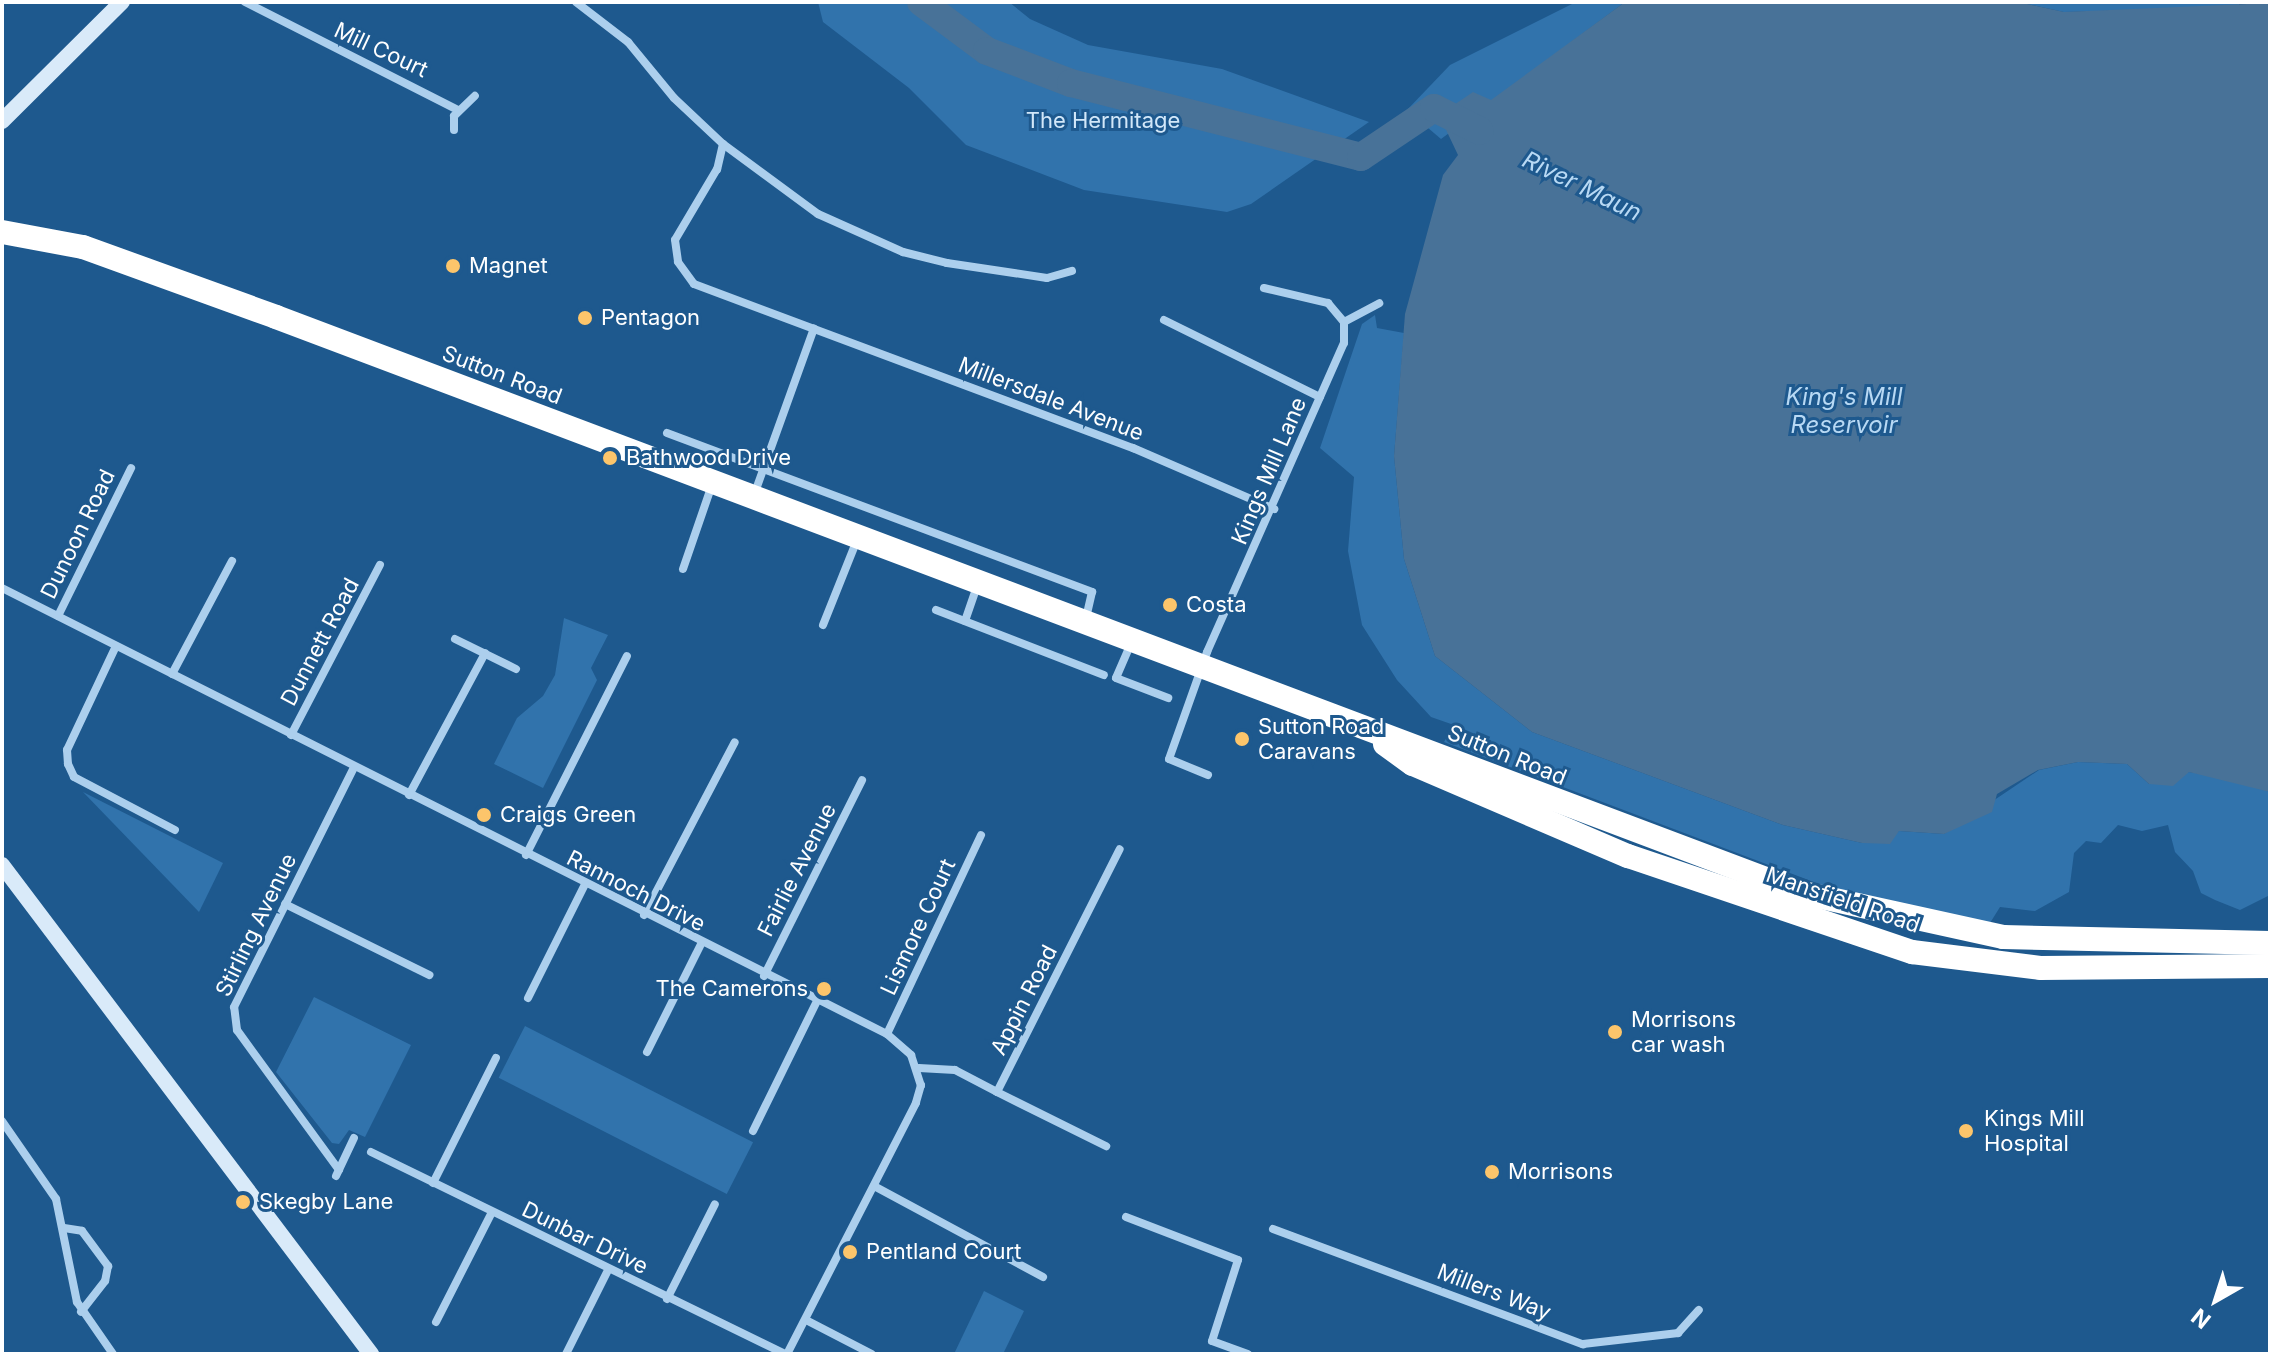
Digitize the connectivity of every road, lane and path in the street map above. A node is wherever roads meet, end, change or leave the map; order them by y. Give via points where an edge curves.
1 (122, 2) edge
2 (576, 2) edge
3 (249, 3) edge
4 (475, 96) dead end
5 (458, 110) junction
6 (2, 121) edge
7 (454, 130) dead end
8 (723, 144) junction
9 (2, 232) edge
10 (1072, 271) dead end
11 (1264, 288) dead end
12 (1379, 303) dead end
13 (1164, 320) dead end
14 (1344, 322) junction
15 (814, 328) junction
16 (1320, 397) junction
17 (667, 433) dead end
18 (762, 467) junction
19 (131, 468) dead end
20 (712, 485) junction
21 (753, 499) junction
22 (1274, 509) junction
23 (857, 538) junction
24 (232, 561) dead end
25 (380, 565) dead end
26 (683, 569) dead end
27 (978, 584) junction
28 (2, 588) edge
29 (936, 610) dead end
30 (58, 616) junction
31 (965, 621) junction
32 (1085, 623) junction
33 (823, 625) dead end
34 (455, 639) dead end
35 (1132, 641) junction
36 (116, 646) junction
37 (485, 653) junction
38 (627, 656) dead end
39 (1201, 667) junction
40 (516, 669) dead end
41 (172, 674) junction
42 (1104, 675) dead end
43 (1168, 698) dead end
44 (291, 735) junction
45 (1374, 736) junction
46 (735, 742) dead end
47 (354, 767) junction
48 (1208, 775) dead end
49 (862, 780) dead end
50 (409, 795) junction
51 (1619, 828) joint
52 (175, 830) dead end
53 (981, 835) dead end
54 (1600, 844) joint
55 (1120, 849) dead end
56 (526, 855) junction
57 (2, 865) edge
58 (585, 884) junction
59 (285, 904) junction
60 (644, 915) junction
61 (2270, 943) edge
62 (701, 944) junction
63 (2270, 966) edge
64 (429, 975) dead end
65 (764, 976) junction
66 (528, 998) dead end
67 (816, 1003) junction
68 (887, 1034) junction
69 (647, 1052) dead end
70 (496, 1058) dead end
71 (919, 1068) junction
72 (997, 1092) junction
73 (2, 1121) edge
74 (753, 1131) dead end
75 (354, 1138) dead end
76 (1106, 1146) dead end
77 (371, 1152) dead end
78 (433, 1183) junction
79 (874, 1186) junction
80 (715, 1204) dead end
81 (492, 1212) junction
82 (1126, 1217) dead end
83 (64, 1228) junction
84 (1273, 1229) dead end
85 (608, 1270) junction
86 (1043, 1277) dead end
87 (667, 1299) junction
88 (1699, 1310) dead end
89 (81, 1312) junction
90 (806, 1320) junction
91 (436, 1322) dead end
92 (1595, 1343) junction
93 (113, 1354) edge
94 (371, 1354) edge
95 (566, 1354) edge
96 (786, 1354) edge
97 (872, 1354) edge
98 (1248, 1354) edge
99 (1596, 1354) edge

1 - 6 main road
2 - 8 street via 628,42 674,98
3 - 5 street, Mill Court
4 - 5 street
5 - 7 street
8 - 10 street via 785,195 903,252 1001,273 1047,278
8 - 15 street, Millersdale Avenue via 704,194 682,221 678,262 694,284
9 - 20 highway, Sutton Road via 83,247
11 - 14 street via 1328,303
12 - 14 street
13 - 16 street
14 - 16 street, Kings Mill Lane via 1344,343
15 - 18 street
15 - 22 street, Millersdale Avenue via 1133,448
16 - 22 street, Kings Mill Lane
17 - 18 street
18 - 21 street
18 - 32 street via 1092,592
19 - 30 street, Dunoon Road
20 - 21 highway, Sutton Road
20 - 26 street
21 - 23 highway, Sutton Road
22 - 39 street, Kings Mill Lane
23 - 27 highway, Sutton Road
23 - 33 street
24 - 41 street
25 - 44 street, Dunnett Road
27 - 31 street
27 - 32 highway, Sutton Road
28 - 30 street, Rannoch Drive
29 - 31 street
30 - 36 street, Rannoch Drive
31 - 42 street
32 - 35 highway, Sutton Road
34 - 37 street
35 - 39 highway, Sutton Road
35 - 43 street via 1116,678
36 - 41 street, Rannoch Drive
36 - 52 street via 67,750 68,764 74,777
37 - 40 street
37 - 50 street
38 - 56 street
39 - 45 highway, Sutton Road
39 - 48 street, Kings Mill Lane via 1169,759
41 - 44 street, Rannoch Drive
44 - 47 street, Rannoch Drive
45 - 51 highway, Sutton Road via 1419,747
45 - 54 highway, Sutton Road via 1413,764
46 - 60 street
47 - 50 street, Rannoch Drive
47 - 59 street, Stirling Avenue
49 - 65 street, Fairlie Avenue
50 - 56 street, Rannoch Drive
51 - 61 highway, Mansfield Road via 1803,893 1970,934
53 - 68 street, Lismore Court
54 - 63 highway, Mansfield Road via 1854,936 1969,963
55 - 72 street, Appin Road
56 - 58 street, Rannoch Drive
57 - 94 main road
58 - 60 street, Rannoch Drive
58 - 66 street
59 - 64 street
59 - 75 street, Stirling Avenue via 234,1007 234,1019 338,1173
60 - 62 street, Rannoch Drive
62 - 65 street, Rannoch Drive
62 - 69 street
65 - 67 street, Rannoch Drive
67 - 68 street, Rannoch Drive
67 - 74 street
68 - 71 street, Rannoch Drive
70 - 78 street
71 - 72 street via 955,1070
71 - 79 street via 916,1103
72 - 76 street
73 - 83 street via 42,1174
77 - 78 street, Dunbar Drive
78 - 81 street, Dunbar Drive
79 - 86 street
79 - 90 street
80 - 87 street
81 - 85 street, Dunbar Drive
81 - 91 street
82 - 98 street via 1238,1260 1212,1341
83 - 89 street
83 - 89 street via 82,1231 108,1266 105,1281
84 - 92 street, Millers Way via 1583,1344
85 - 87 street, Dunbar Drive
85 - 95 street
87 - 96 street, Dunbar Drive
88 - 92 street, Millers Way via 1678,1333
89 - 93 street
90 - 96 street
90 - 97 street
92 - 99 street

